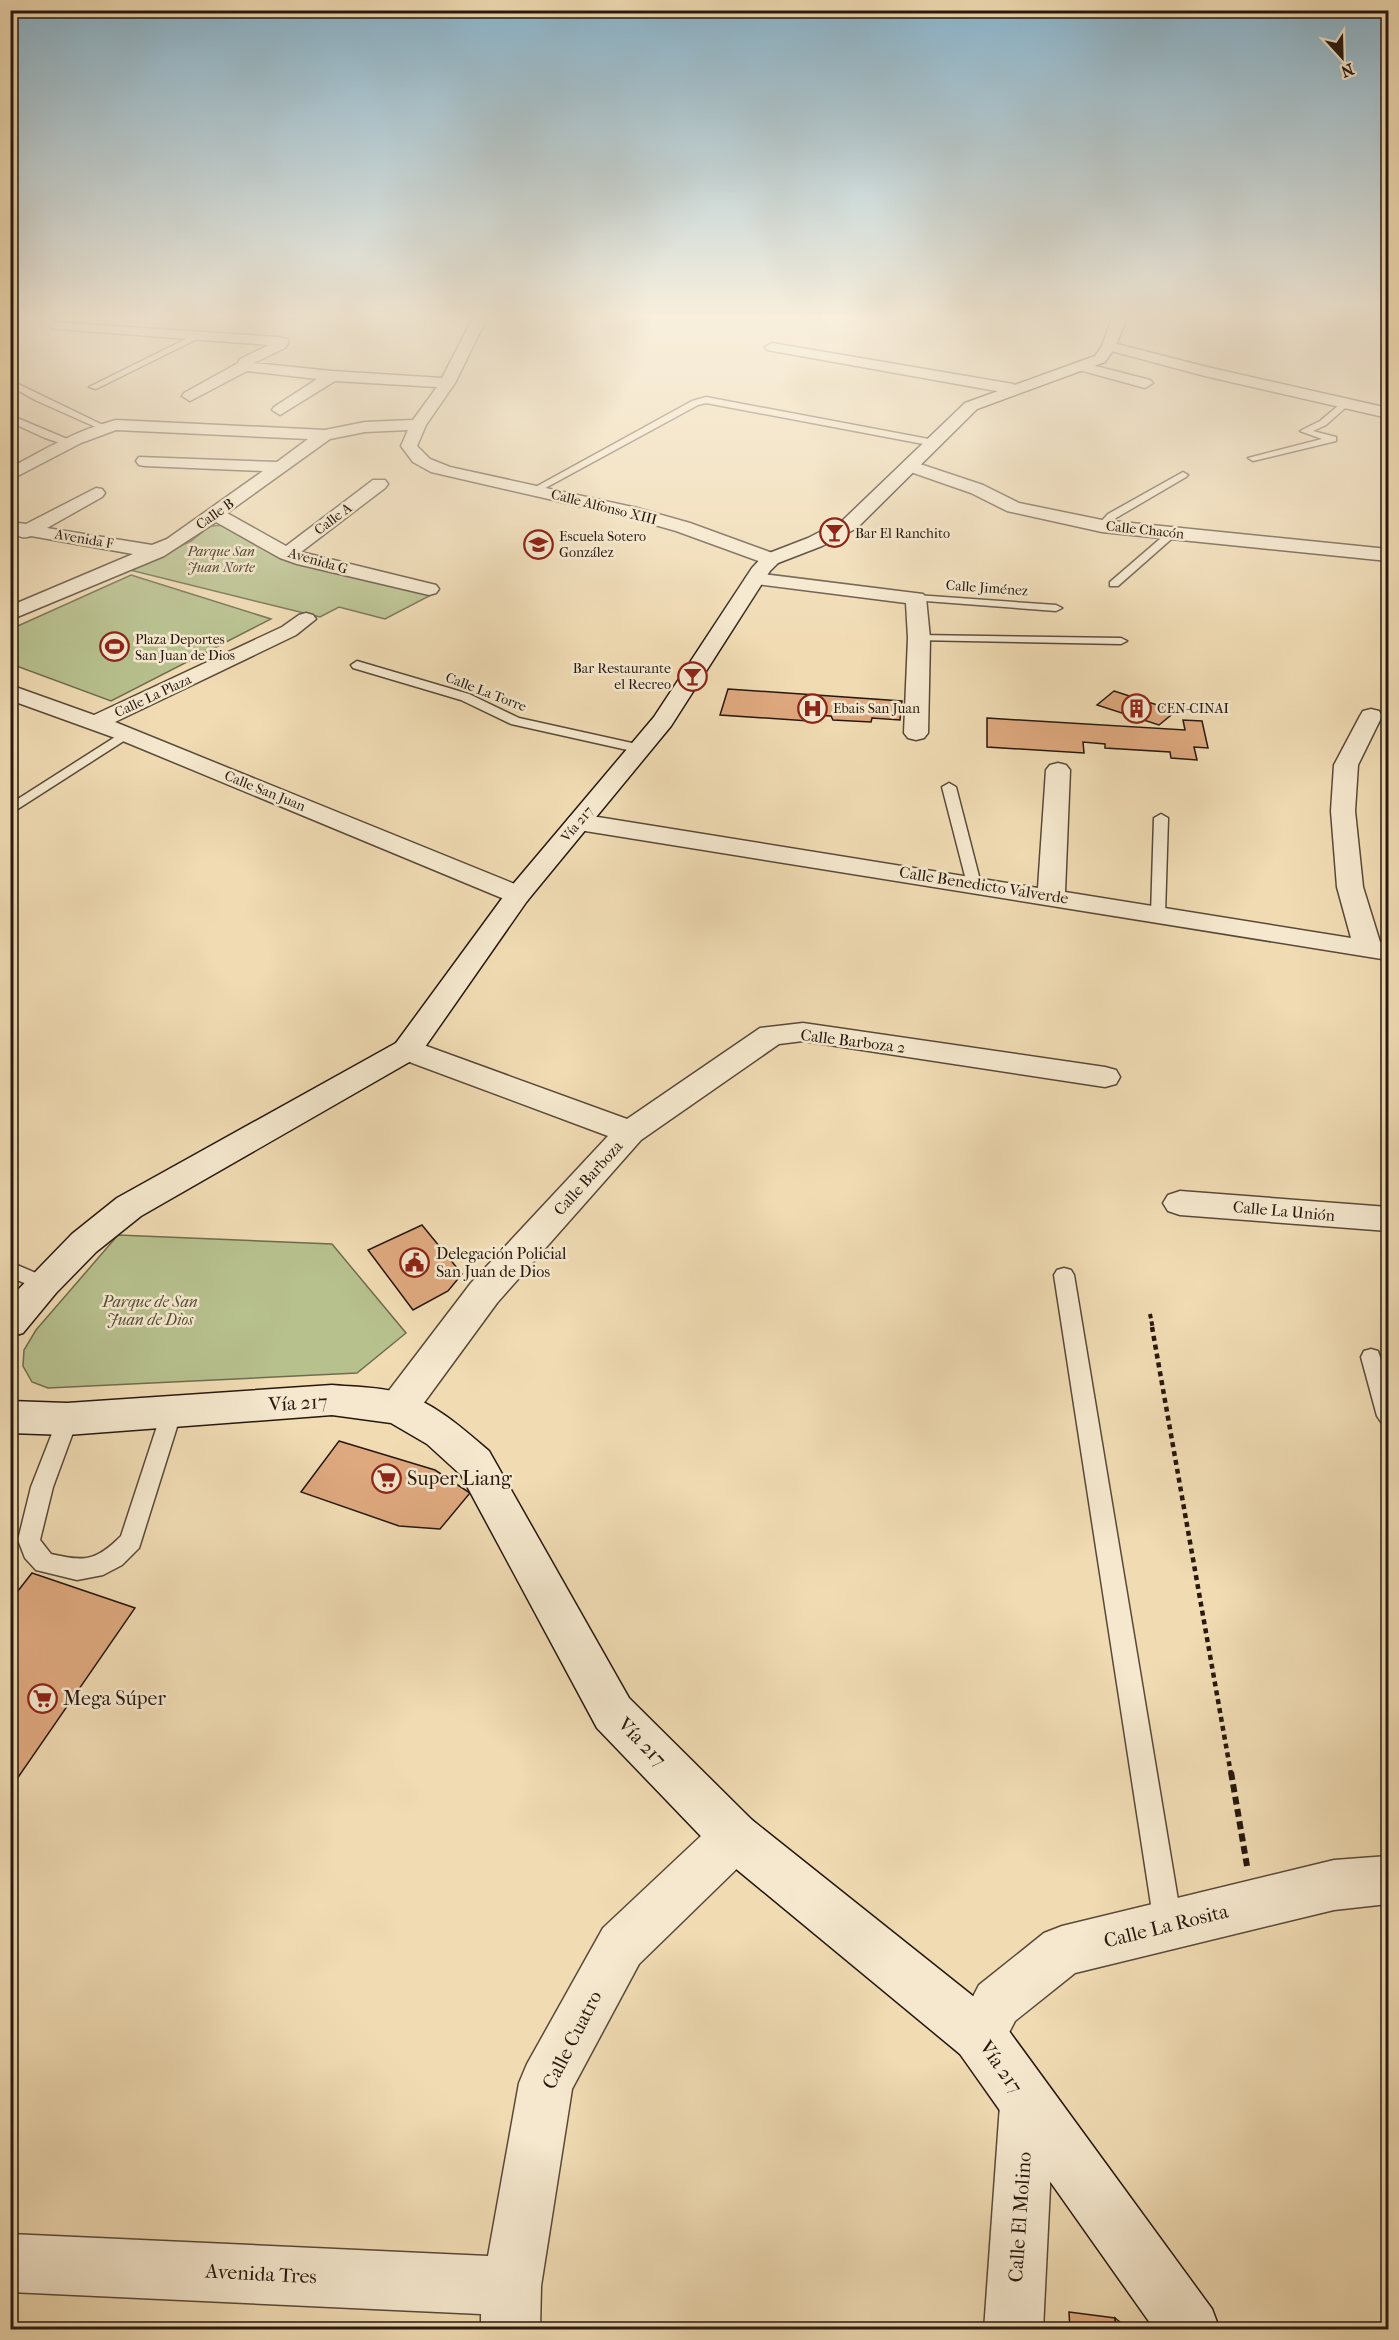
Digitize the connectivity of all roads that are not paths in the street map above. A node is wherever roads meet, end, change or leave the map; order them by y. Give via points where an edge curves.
1 (29, 427) edge
2 (103, 427) edge
3 (185, 427) edge
4 (364, 427) edge
5 (417, 427) edge
6 (650, 427) edge
7 (844, 427) edge
8 (950, 427) edge
9 (1313, 427) edge
10 (325, 435) junction
11 (69, 443) junction
12 (934, 443) junction
13 (1253, 458) dead end
14 (145, 461) dead end
15 (911, 465) junction
16 (282, 467) junction
17 (1183, 475) dead end
18 (10, 476) edge
19 (379, 484) dead end
20 (535, 490) junction
21 (96, 493) dead end
22 (215, 514) junction
23 (1102, 526) junction
24 (20, 528) edge
25 (1172, 534) junction
26 (10, 540) edge
27 (158, 552) junction
28 (287, 554) junction
29 (1389, 555) edge
30 (771, 559) junction
31 (755, 579) junction
32 (1114, 584) dead end
33 (429, 589) dead end
34 (916, 598) junction
35 (1056, 608) dead end
36 (10, 614) edge
37 (306, 619) dead end
38 (919, 638) junction
39 (1121, 641) dead end
40 (357, 665) dead end
41 (10, 692) edge
42 (1371, 716) dead end
43 (95, 723) junction
44 (916, 733) dead end
45 (126, 734) junction
46 (641, 748) junction
47 (1058, 770) dead end
48 (949, 787) dead end
49 (10, 810) edge
50 (1161, 818) dead end
51 (579, 822) junction
52 (974, 884) junction
53 (518, 895) junction
54 (1051, 896) junction
55 (1158, 914) junction
56 (1378, 950) edge
57 (407, 1050) junction
58 (1105, 1077) dead end
59 (630, 1132) junction
60 (1180, 1203) dead end
61 (1389, 1219) edge
62 (10, 1269) edge
63 (1064, 1275) dead end
64 (44, 1284) junction
65 (10, 1323) edge
66 (1371, 1357) dead end
67 (398, 1408) junction
68 (172, 1411) junction
69 (1389, 1416) edge
70 (10, 1417) edge
71 (67, 1419) junction
72 (735, 1838) junction
73 (1389, 1880) edge
74 (1168, 1926) junction
75 (979, 2035) junction
76 (1027, 2105) junction
77 (10, 2263) edge
78 (511, 2308) edge
79 (1013, 2330) edge
80 (1191, 2330) edge

1 - 11 lane
2 - 11 street
3 - 10 street
4 - 10 street, Calle B
5 - 20 street, Calle Alfonso XIII via 409,446 416,457 433,467
6 - 20 lane
7 - 12 lane
8 - 12 street
9 - 13 lane via 1300,433 1332,439
10 - 16 street, Calle B
11 - 18 street
12 - 15 street
14 - 16 street
15 - 23 street, Calle Chacón via 1013,507
15 - 30 street via 850,524
16 - 22 street, Calle B
17 - 23 lane via 1112,516
19 - 28 street, Calle A
20 - 30 street, Calle Alfonso XIII via 683,527
21 - 24 street
22 - 27 street, Calle B
22 - 28 street, Avenida G
23 - 25 street, Calle Chacón
24 - 26 street
24 - 27 street, Avenida F
25 - 29 street, Calle Chacón
25 - 32 lane
27 - 36 street, Calle B
28 - 33 street, Avenida G
30 - 31 street, Vía 217
31 - 34 street
31 - 46 street, Vía 217 via 663,721
34 - 35 lane, Calle Jiménez
34 - 38 street
37 - 43 street, Calle La Plaza via 289,631
38 - 39 lane
38 - 44 street
40 - 46 lane, Calle La Torre via 465,697 515,721
41 - 43 street, Calle San Juan
42 - 56 street via 1346,765 1343,811 1350,887
43 - 45 street, Calle San Juan
45 - 49 lane
45 - 53 street, Calle San Juan
46 - 51 street, Vía 217
47 - 54 street
48 - 52 lane
50 - 55 lane
51 - 52 street, Calle Benedicto Valverde
51 - 53 street, Vía 217
52 - 54 street, Calle Benedicto Valverde
53 - 57 street, Vía 217
54 - 55 street, Calle Benedicto Valverde
55 - 56 street, Calle Benedicto Valverde
57 - 59 street, Calle Barboza
57 - 64 street, Vía 217 via 129,1207 84,1243
58 - 59 street, Calle Barboza 2 via 803,1032 771,1035
59 - 67 street, Calle Barboza via 484,1293
60 - 61 street, Calle La Unión
62 - 64 lane
63 - 74 lane
64 - 65 street, Vía 217
66 - 69 lane
67 - 68 street, Vía 217 via 332,1400
67 - 72 street, Vía 217 via 441,1433 475,1463 613,1713
68 - 71 street, Vía 217
68 - 71 lane via 131,1541 114,1558 95,1568 77,1570 44,1563 28,1540
70 - 71 street, Vía 217
72 - 75 street, Vía 217
72 - 78 street, Calle Cuatro via 621,1946 546,2083
73 - 74 street, Calle La Rosita via 1334,1885
74 - 75 street, Calle La Rosita via 1062,1951 997,2003
75 - 76 street, Vía 217
76 - 79 street, Calle El Molino
76 - 80 street, Vía 217
77 - 78 street, Avenida Tres

